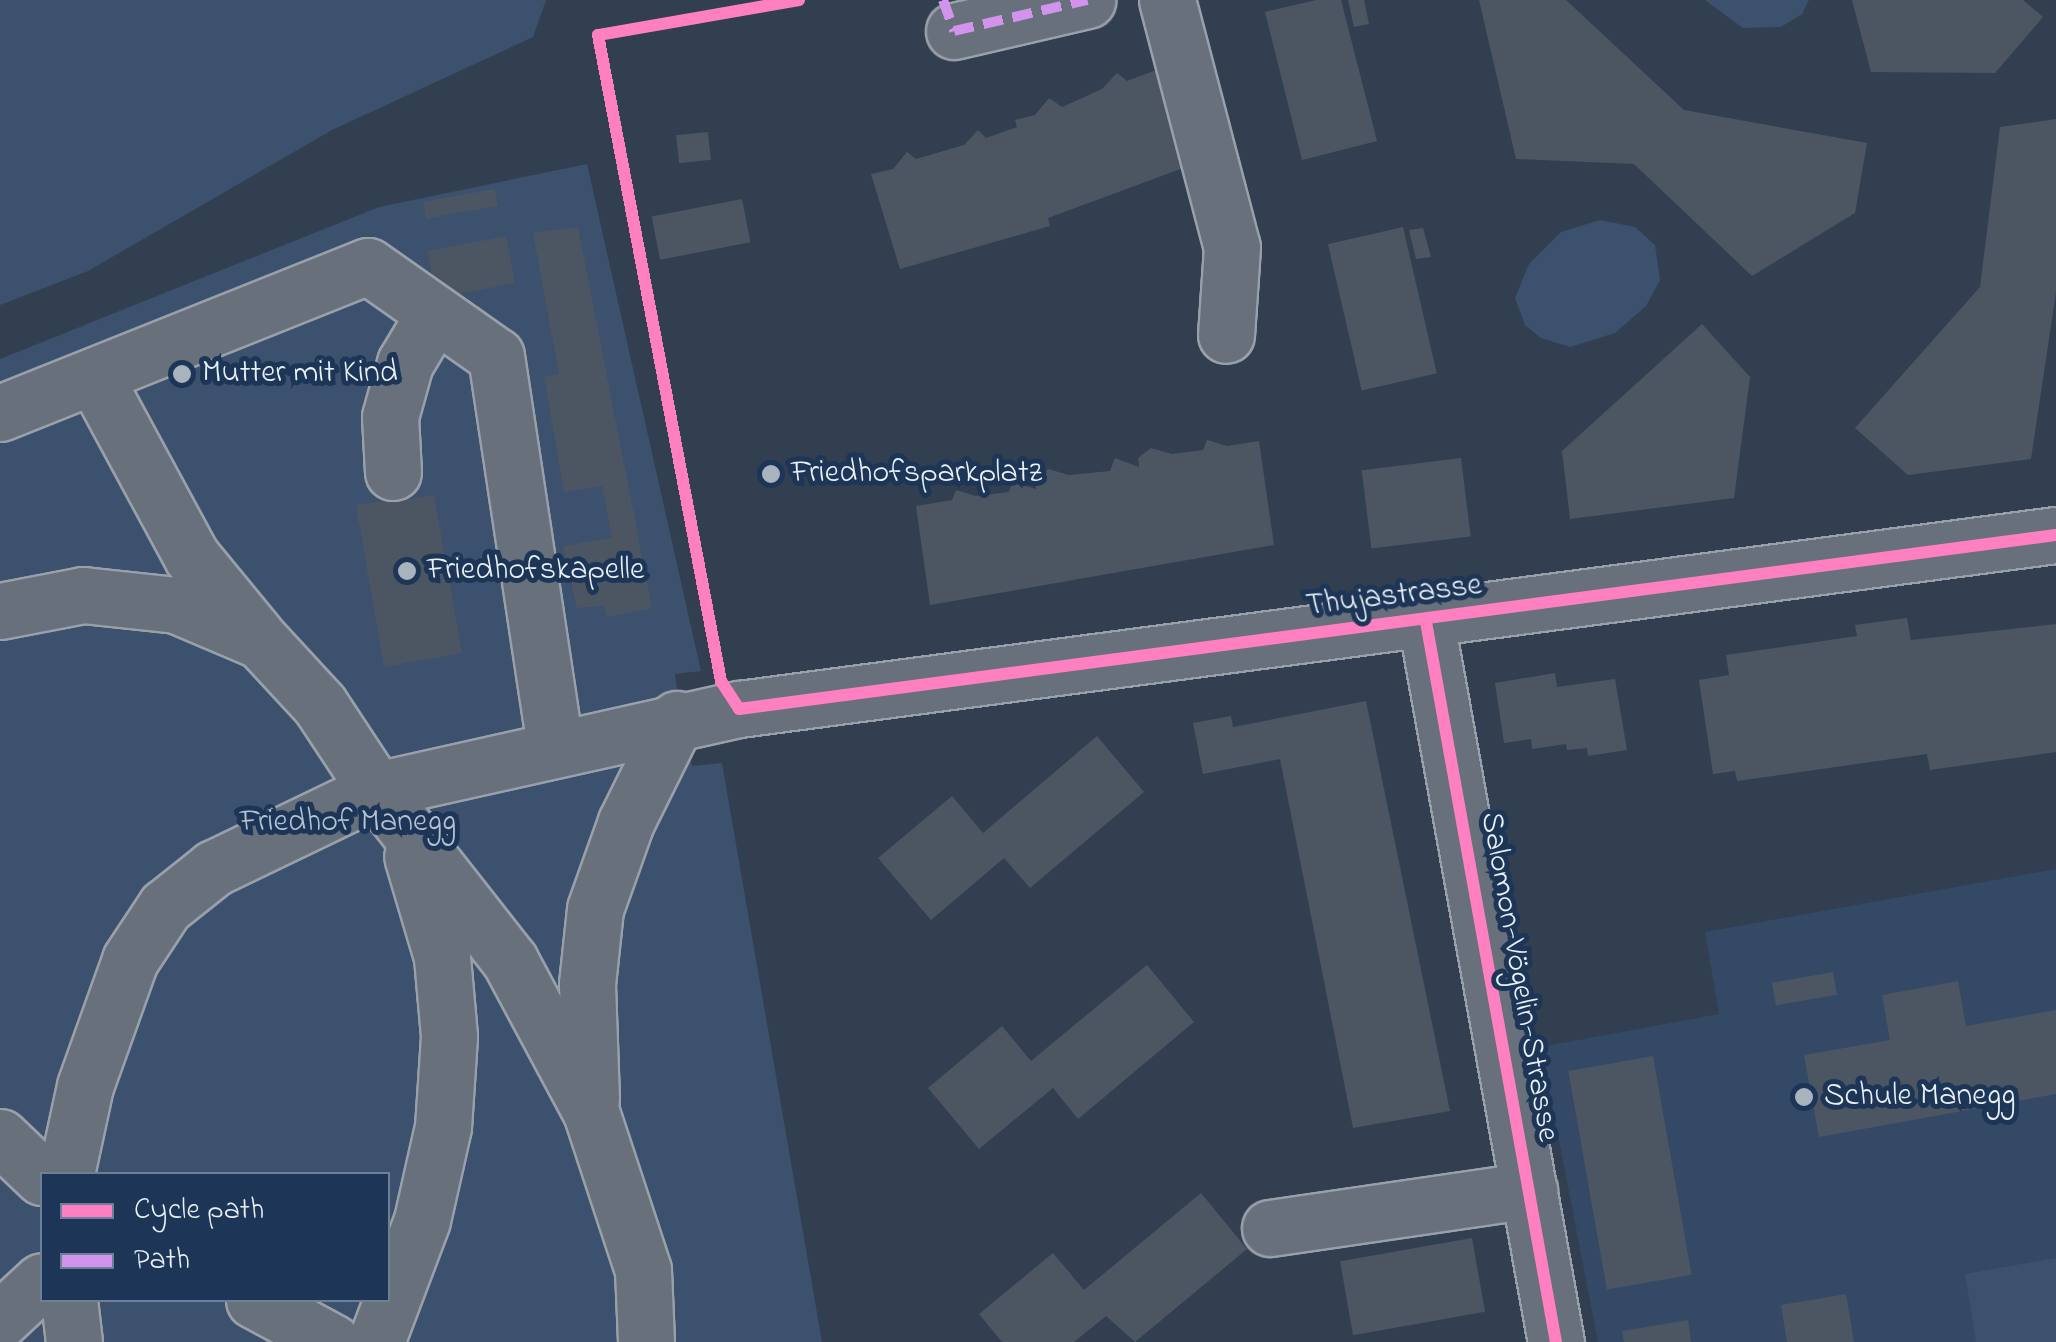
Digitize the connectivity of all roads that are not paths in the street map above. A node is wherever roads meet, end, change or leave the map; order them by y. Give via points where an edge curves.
1 (1088, 0) edge
2 (1166, 0) edge
3 (954, 31) dead end
4 (436, 313) junction
5 (1226, 335) dead end
6 (94, 376) junction
7 (0, 413) edge
8 (393, 472) dead end
9 (2056, 534) edge
10 (0, 611) edge
11 (1426, 622) junction
12 (261, 641) junction
13 (676, 719) junction
14 (554, 746) junction
15 (388, 806) junction
16 (592, 1112) junction
17 (0, 1137) edge
18 (66, 1172) edge
19 (40, 1175) edge
20 (1529, 1190) junction
21 (1270, 1228) dead end
22 (40, 1283) edge
23 (69, 1302) edge
24 (258, 1302) edge
25 (0, 1320) edge
26 (74, 1342) edge
27 (332, 1342) edge
28 (376, 1342) edge
29 (646, 1342) edge
30 (1556, 1342) edge

1 - 3 street
2 - 5 street via 1232,247
4 - 6 street via 368,266
4 - 8 street via 406,362 390,417
4 - 14 street via 496,356
6 - 7 street
6 - 12 street via 192,557
9 - 11 street, Thujastrasse
10 - 12 street via 83,595 176,604
11 - 13 street, Thujastrasse
11 - 20 street, Salomon-Vögelin-Strasse
12 - 15 street via 320,705
13 - 14 street, Thujastrasse
13 - 16 street via 626,822 596,909 587,984
14 - 15 street, Thujastrasse
15 - 16 street via 510,962
15 - 18 street, Thujastrasse via 214,868 165,907 130,960 85,1086
15 - 28 street via 442,957 449,1036 442,1127 422,1220
16 - 29 street via 643,1270
17 - 19 street
20 - 21 street
20 - 30 street, Salomon-Vögelin-Strasse
22 - 25 street
23 - 26 street
24 - 27 street

